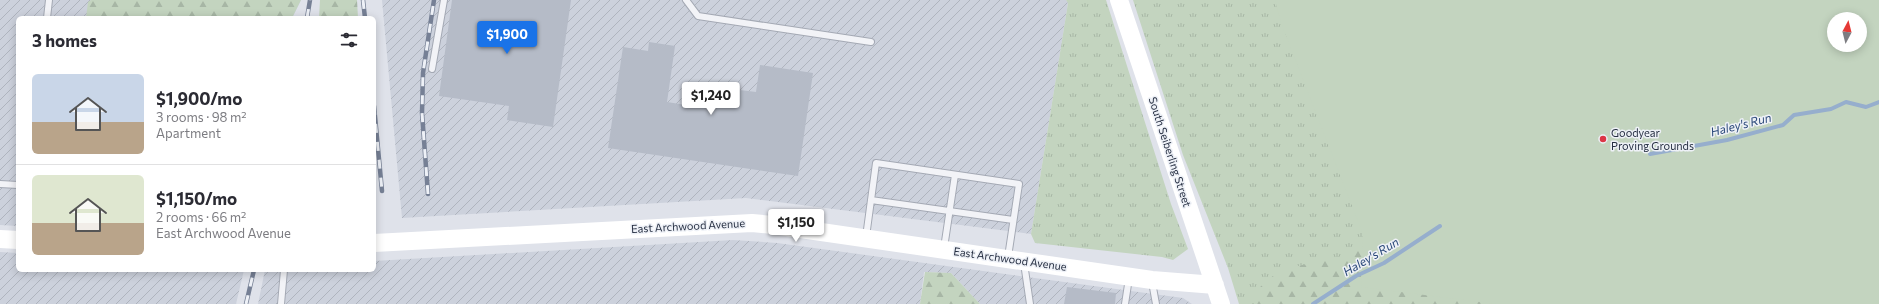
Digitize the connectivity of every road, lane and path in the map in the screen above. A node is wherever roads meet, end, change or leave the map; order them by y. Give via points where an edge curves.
1 (49, 0) edge
2 (444, 0) edge
3 (686, 0) edge
4 (1120, 0) edge
5 (47, 16) edge
6 (871, 42) dead end
7 (432, 70) dead end
8 (955, 175) junction
9 (0, 184) edge
10 (16, 185) edge
11 (871, 200) junction
12 (950, 211) junction
13 (1013, 220) junction
14 (866, 238) junction
15 (0, 239) edge
16 (16, 240) edge
17 (376, 243) edge
18 (944, 250) junction
19 (1016, 260) junction
20 (284, 272) edge
21 (1130, 276) junction
22 (1152, 280) junction
23 (1215, 285) junction
24 (280, 304) edge
25 (1030, 304) edge
26 (1125, 304) edge
27 (1156, 304) edge
28 (1221, 304) edge

1 - 5 lane
2 - 7 lane
3 - 6 lane via 698,16
4 - 23 main road, South Seiberling Street
8 - 11 lane via 876,163
8 - 12 lane
8 - 13 lane via 1019,184
9 - 10 lane
11 - 12 lane
11 - 14 lane
12 - 13 lane
12 - 18 lane
13 - 19 lane
14 - 17 main road, East Archwood Avenue via 773,225 730,223
14 - 18 main road, East Archwood Avenue
15 - 16 main road
18 - 19 main road, East Archwood Avenue
19 - 21 main road, East Archwood Avenue
19 - 25 lane
20 - 24 lane
21 - 22 main road, East Archwood Avenue
21 - 26 lane
22 - 23 main road, East Archwood Avenue
22 - 27 lane
23 - 28 main road, South Seiberling Street

